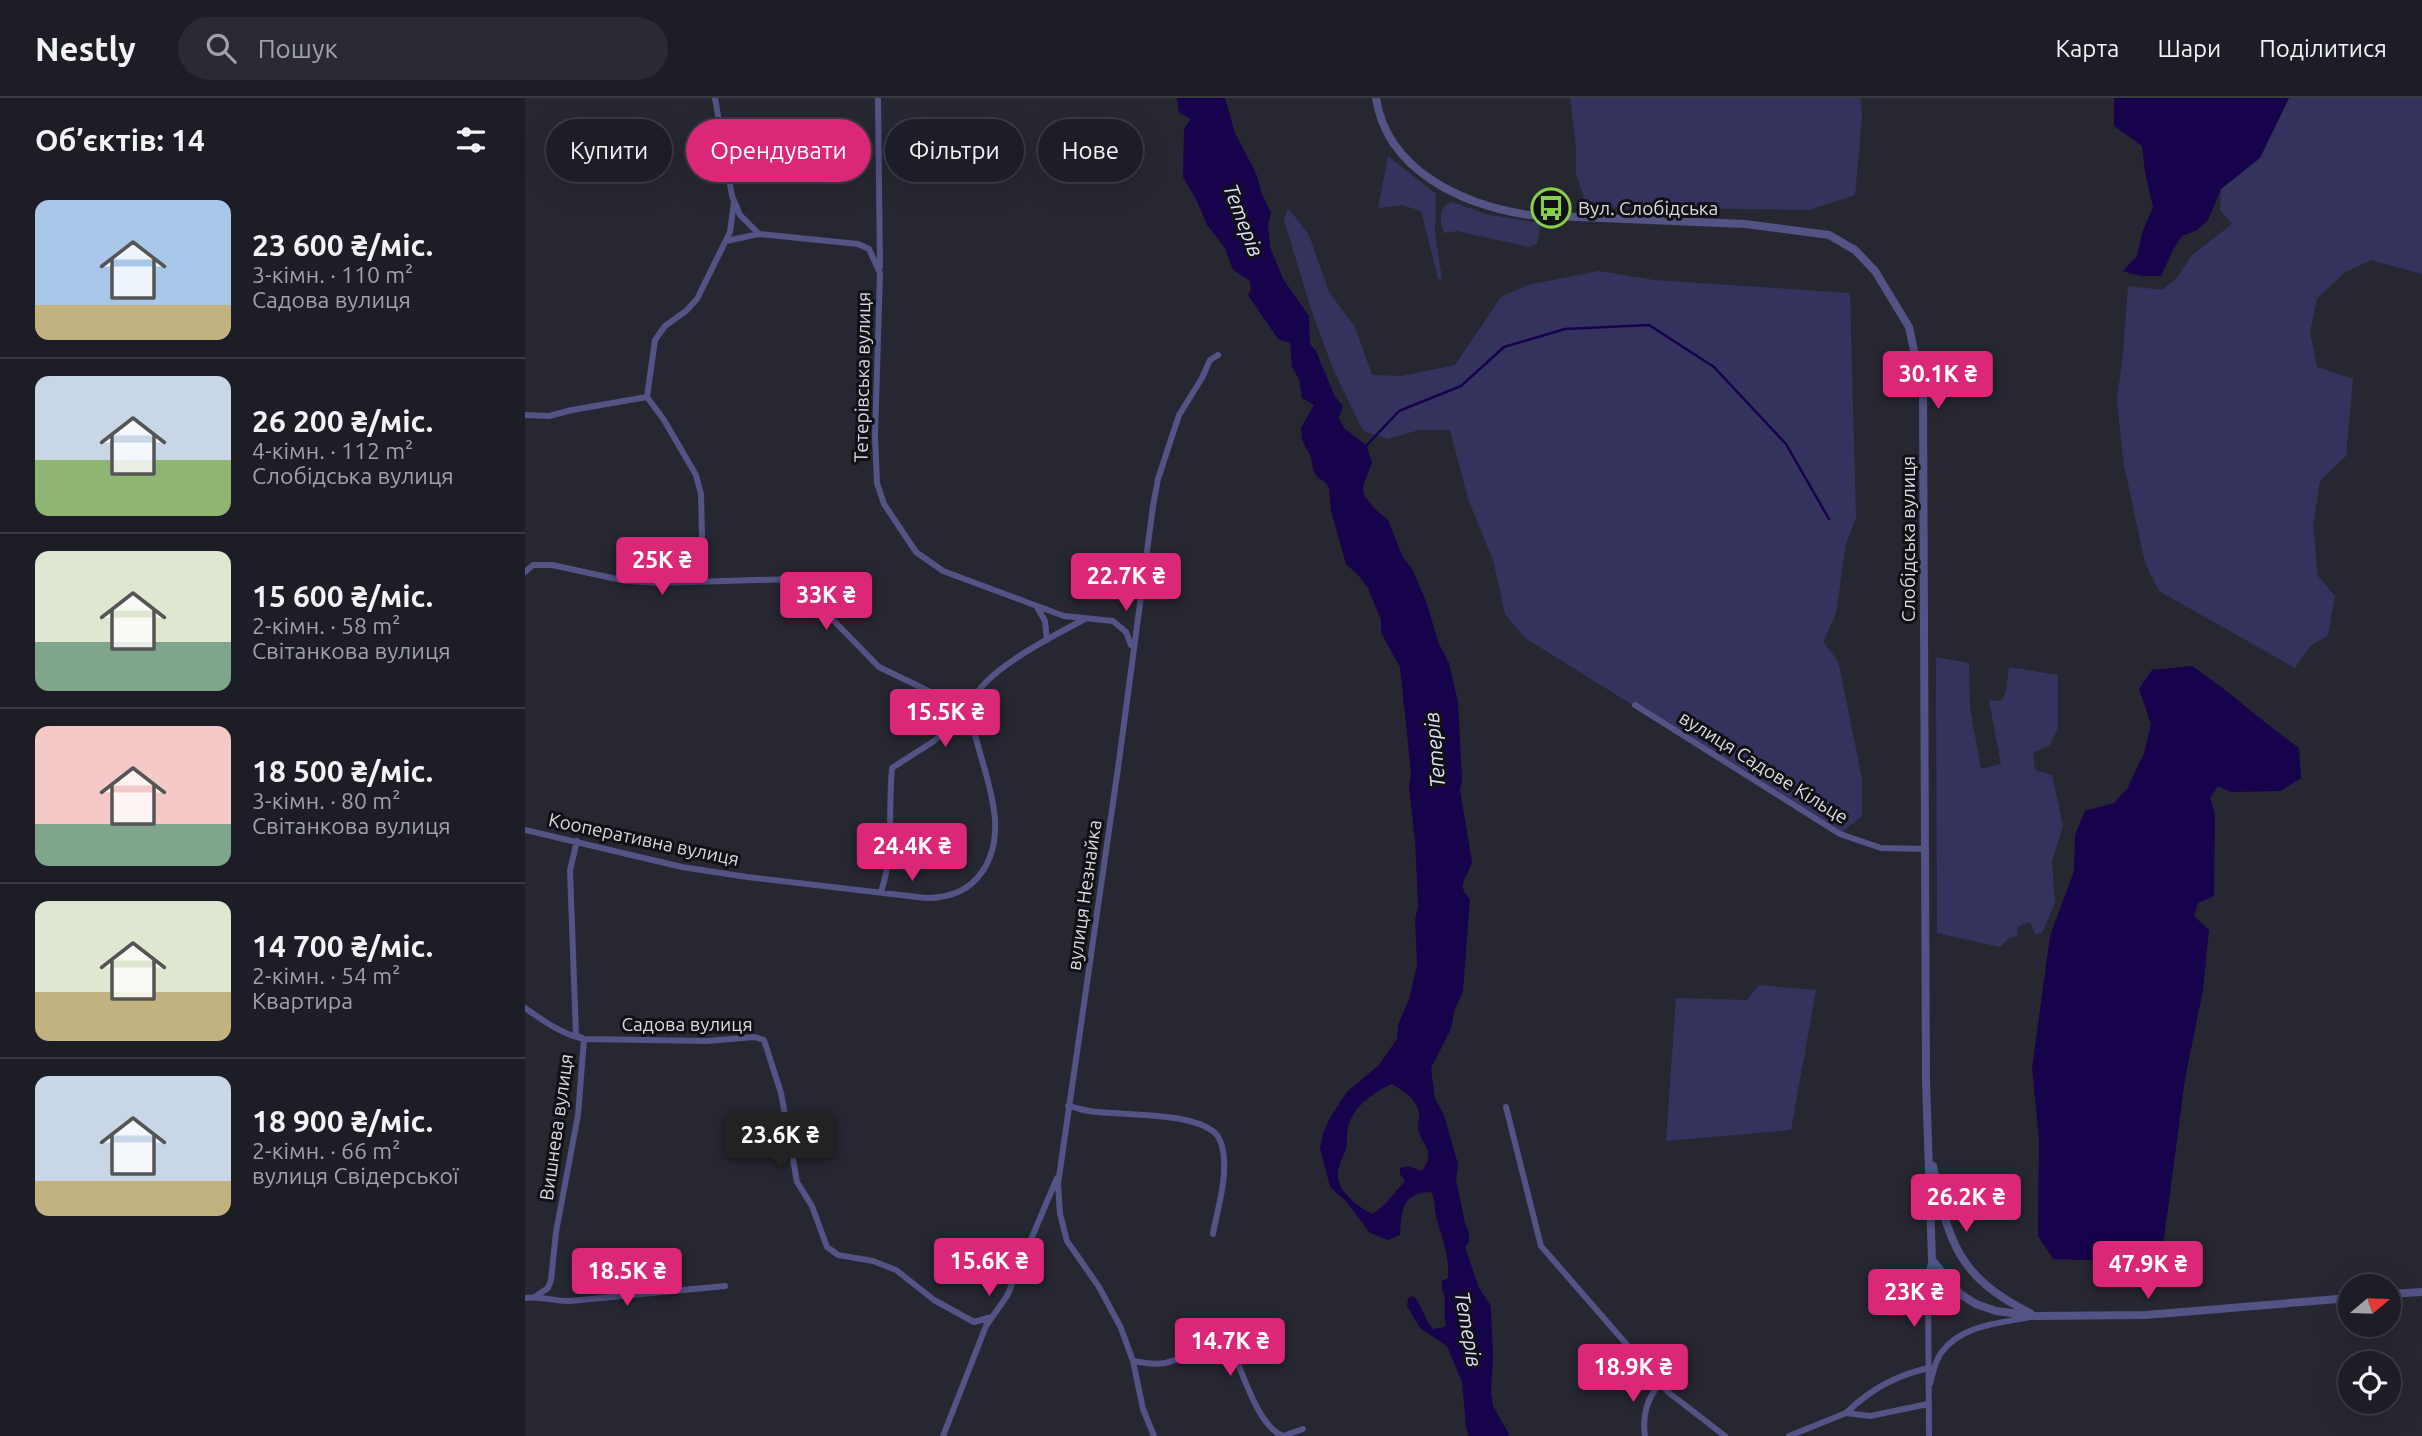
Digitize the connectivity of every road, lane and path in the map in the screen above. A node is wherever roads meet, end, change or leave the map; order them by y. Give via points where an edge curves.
1 (715, 98) edge
2 (878, 98) edge
3 (1376, 98) edge
4 (734, 202) junction
5 (759, 234) junction
6 (726, 241) junction
7 (858, 244) junction
8 (880, 245) junction
9 (880, 273) junction
10 (1218, 355) dead end
11 (647, 397) junction
12 (525, 415) edge
13 (525, 572) edge
14 (703, 580) junction
15 (1036, 606) junction
16 (1084, 620) junction
17 (1047, 640) junction
18 (1133, 652) junction
19 (1635, 705) dead end
20 (970, 711) junction
21 (525, 830) edge
22 (577, 841) junction
23 (1925, 849) junction
24 (881, 892) junction
25 (525, 1009) edge
26 (584, 1039) junction
27 (1068, 1105) junction
28 (1506, 1107) dead end
29 (1928, 1132) junction
30 (1060, 1169) junction
31 (1213, 1234) dead end
32 (1932, 1260) junction
33 (725, 1286) dead end
34 (2422, 1292) edge
35 (2401, 1293) edge
36 (536, 1296) junction
37 (525, 1298) edge
38 (2338, 1299) edge
39 (2036, 1316) junction
40 (992, 1317) junction
41 (1133, 1361) junction
42 (1928, 1368) junction
43 (1660, 1383) junction
44 (1929, 1388) junction
45 (1928, 1404) junction
46 (1846, 1413) junction
47 (1303, 1429) dead end
48 (943, 1436) edge
49 (1154, 1436) edge
50 (1645, 1436) edge
51 (1725, 1436) edge
52 (1790, 1436) edge
53 (1929, 1436) edge

1 - 4 street
2 - 8 street
3 - 23 street, Слобідська вулиця via 1382,126 1403,155 1446,190 1476,203 1546,217 1745,224 1829,235 1855,250 1875,271 1909,327 1923,393
4 - 5 street
4 - 6 street
5 - 6 street
5 - 7 street
6 - 11 street via 697,299 655,340
7 - 8 street
7 - 9 street, Тетерівська вулиця via 871,252
8 - 9 street
9 - 15 street, Тетерівська вулиця via 876,472 884,504 916,552 929,562
10 - 18 street, вулиця Незнайка via 1210,360 1179,415 1158,479
11 - 12 street via 549,416
11 - 14 street via 696,475 701,494
13 - 14 street via 533,565 552,565 626,581
14 - 20 street via 793,579 879,667
15 - 16 street, Тетерівська вулиця
15 - 17 street via 1045,621
16 - 17 street
16 - 18 street, Тетерівська вулиця via 1120,625
17 - 20 street via 983,684
18 - 27 street, вулиця Незнайка
19 - 23 street, вулиця Садове Кільце via 1840,834 1881,848
20 - 24 street via 892,768 887,873
20 - 24 street, Кооперативна вулиця via 994,804 989,861 968,886 944,898
21 - 22 street, Кооперативна вулиця
22 - 24 street, Кооперативна вулиця via 681,867
22 - 26 street via 570,870 574,1006 576,1035
23 - 29 street, Слобідська вулиця
25 - 26 street via 554,1028
26 - 36 street, Вишнева вулиця via 578,1115 551,1280
26 - 40 street, Садова вулиця via 764,1040 783,1101 797,1182 827,1247 838,1255 896,1270 934,1300 974,1322
27 - 30 street, вулиця Незнайка
27 - 31 street via 1181,1120 1217,1135 1224,1168
28 - 43 street via 1541,1246
29 - 32 street, Слобідська вулиця
29 - 39 street via 1944,1215 1961,1257 1990,1290
30 - 40 street via 1007,1296
30 - 41 street, вулиця Незнайка via 1060,1214 1067,1241 1111,1308
32 - 39 street via 1960,1294 1976,1304
32 - 42 street
33 - 36 street via 557,1302
34 - 35 street
36 - 37 street
38 - 39 street via 2146,1315
39 - 44 street via 1990,1324 1959,1336 1941,1352
40 - 48 street via 969,1363
41 - 47 street via 1169,1362 1206,1343 1225,1342 1272,1430 1283,1436
41 - 49 street, вулиця Незнайка
42 - 44 street
42 - 46 street via 1892,1379
43 - 50 street via 1643,1417
43 - 51 street
44 - 45 street
45 - 46 street via 1870,1416
45 - 53 street
46 - 52 street

